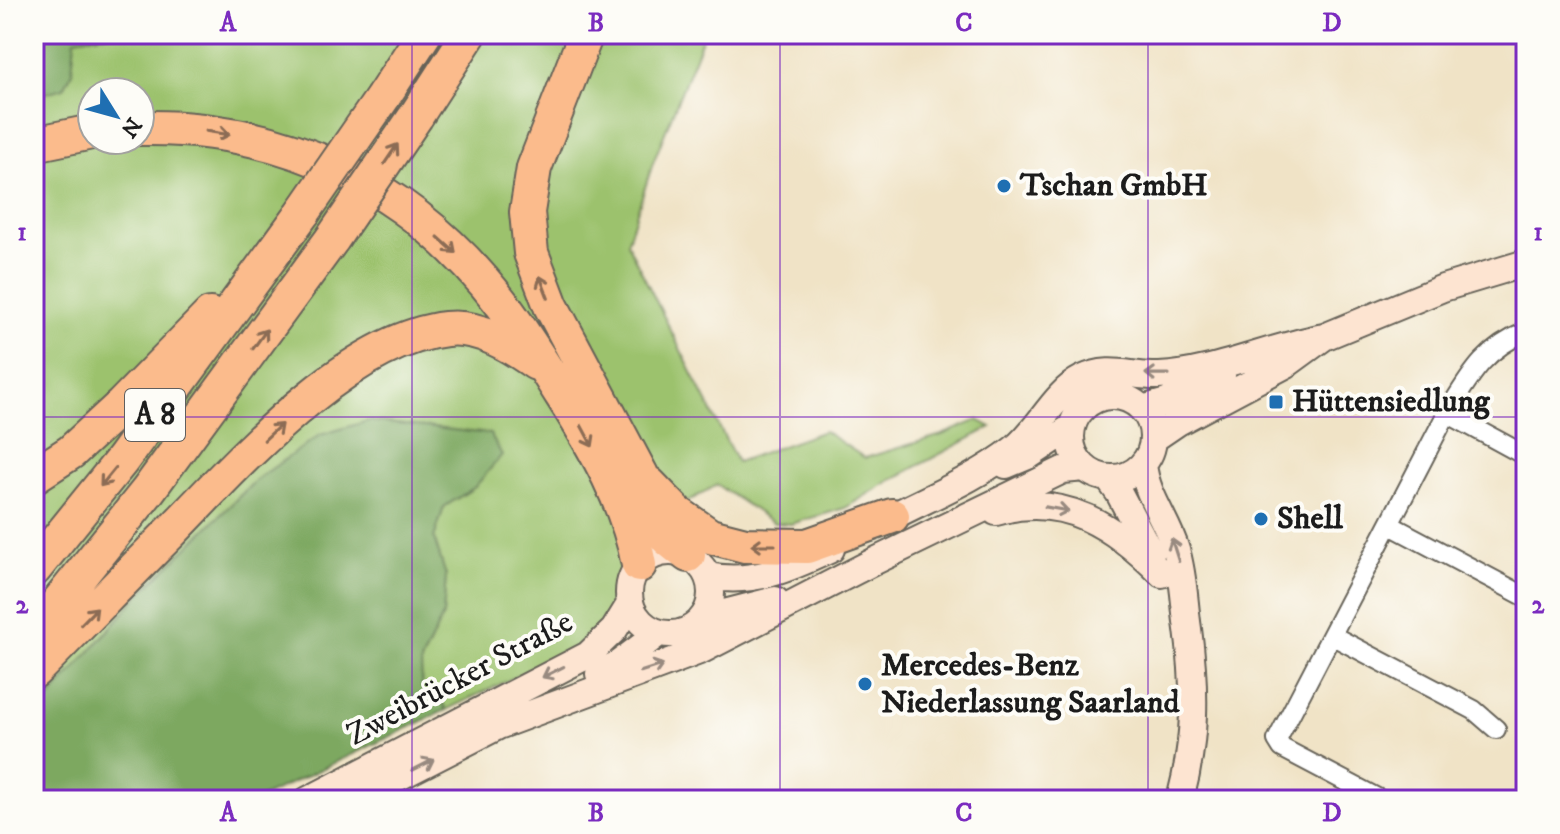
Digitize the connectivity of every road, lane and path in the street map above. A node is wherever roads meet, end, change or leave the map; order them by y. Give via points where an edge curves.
1 (424, 34) edge
2 (586, 34) edge
3 (467, 37) edge
4 (156, 128) edge
5 (76, 135) edge
6 (34, 144) edge
7 (271, 257) junction
8 (1526, 263) edge
9 (1526, 332) edge
10 (1324, 337) junction
11 (1287, 344) junction
12 (546, 370) junction
13 (1142, 409) junction
14 (1447, 413) junction
15 (1072, 427) junction
16 (1153, 439) junction
17 (1526, 456) edge
18 (1143, 464) junction
19 (1097, 473) junction
20 (641, 475) junction
21 (34, 476) edge
22 (964, 481) junction
23 (892, 516) junction
24 (954, 525) junction
25 (1390, 525) junction
26 (873, 562) junction
27 (639, 565) junction
28 (698, 566) junction
29 (34, 569) edge
30 (1162, 574) junction
31 (1526, 597) edge
32 (630, 604) junction
33 (698, 624) junction
34 (1187, 627) junction
35 (34, 633) edge
36 (659, 633) junction
37 (1333, 636) junction
38 (34, 671) edge
39 (501, 725) junction
40 (1496, 729) dead end
41 (308, 800) edge
42 (354, 800) edge
43 (1180, 800) edge
44 (1381, 800) edge

1 - 7 highway, A 8, bridge
20 -> 2 highway via 551,306 531,253 527,212 534,168
35 -> 3 highway, A 8, bridge via 147,492 333,238
4 -> 12 highway via 181,127 279,146 326,161 386,195 463,260 502,304
5 - 6 highway
7 - 21 highway via 71,452
7 -> 29 highway, A 8 via 122,460
8 - 10 main road via 1443,288
9 - 14 street via 1504,341 1477,365
10 - 11 main road
10 - 16 main road via 1287,364
11 - 13 main road
11 -> 22 main road via 1185,373 1107,371 1080,380 1016,448
12 -> 27 highway via 610,479 634,537
38 -> 12 highway via 294,412 389,345 449,328 479,332
13 - 15 main road via 1133,401 1108,396 1085,406
13 - 16 main road
14 - 17 street
14 - 25 street
15 - 19 main road via 1073,450
15 - 22 main road via 1030,455
16 - 18 main road
18 - 19 main road via 1133,473
34 -> 18 main road via 1176,549 1144,481
19 - 24 main road, Zweibrücker Straße via 1063,470
19 - 30 main road via 1119,493
23 -> 20 highway via 807,546 745,545 710,536 677,513
20 - 28 highway via 650,511 668,539
22 - 23 main road
23 - 28 main road via 786,570 749,580 729,580
24 - 26 main road, Zweibrücker Straße
24 -> 30 main road via 1001,510 1047,506 1078,512 1133,545
25 - 31 street
25 - 37 street
26 - 33 main road, Zweibrücker Straße
39 -> 26 main road, Zweibrücker Straße via 702,650
27 - 28 main road via 662,552 675,552
27 - 32 main road via 629,590
28 - 33 main road via 711,602
30 - 34 main road
32 - 36 main road via 641,622
32 -> 41 main road, Zweibrücker Straße via 614,630 588,655
33 - 36 main road via 673,634
34 - 43 main road via 1195,723
36 - 39 main road, Zweibrücker Straße via 618,664
37 - 40 street via 1474,710
37 - 44 street via 1278,744
42 -> 39 main road, Zweibrücker Straße

